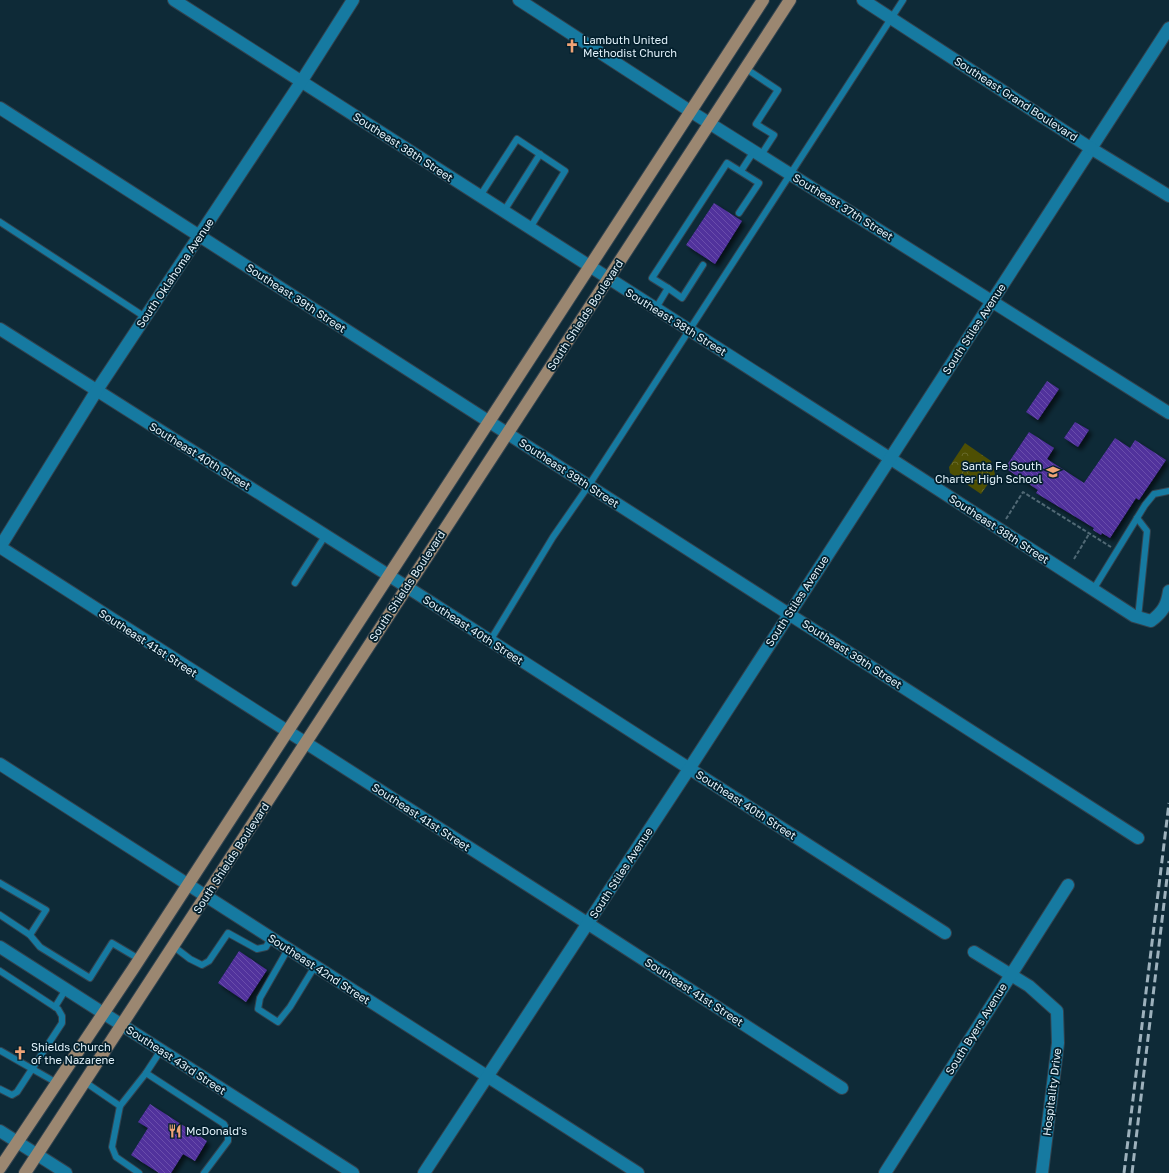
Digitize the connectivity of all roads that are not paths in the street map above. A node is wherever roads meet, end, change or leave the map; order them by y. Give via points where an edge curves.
1 (174, 0) edge
2 (519, 0) edge
3 (763, 0) edge
4 (790, 0) edge
5 (863, 0) edge
6 (903, 0) edge
7 (350, 1) edge
8 (892, 18) junction
9 (1169, 28) edge
10 (745, 68) junction
11 (301, 82) junction
12 (0, 108) edge
13 (690, 111) junction
14 (710, 123) junction
15 (1092, 149) junction
16 (758, 153) junction
17 (540, 154) junction
18 (741, 172) junction
19 (791, 174) junction
20 (480, 196) junction
21 (1169, 196) edge
22 (504, 211) junction
23 (738, 213) dead end
24 (0, 222) edge
25 (530, 228) junction
26 (200, 237) junction
27 (703, 265) dead end
28 (590, 266) junction
29 (608, 279) junction
30 (668, 288) junction
31 (991, 301) junction
32 (656, 308) junction
33 (145, 317) junction
34 (0, 329) edge
35 (690, 330) junction
36 (97, 390) junction
37 (1169, 413) edge
38 (489, 422) junction
39 (508, 433) junction
40 (891, 459) junction
41 (589, 486) junction
42 (1169, 492) edge
43 (1137, 518) junction
44 (325, 536) junction
45 (0, 547) edge
46 (388, 576) junction
47 (295, 583) dead end
48 (407, 587) junction
49 (1093, 590) junction
50 (1169, 591) edge
51 (789, 613) junction
52 (1138, 618) junction
53 (490, 641) junction
54 (287, 732) junction
55 (306, 743) junction
56 (0, 764) edge
57 (689, 769) junction
58 (1138, 838) dead end
59 (0, 883) edge
60 (187, 884) junction
61 (1068, 885) dead end
62 (206, 896) junction
63 (0, 915) edge
64 (588, 923) junction
65 (945, 934) dead end
66 (30, 935) junction
67 (271, 938) junction
68 (174, 946) junction
69 (0, 947) edge
70 (288, 949) junction
71 (974, 952) dead end
72 (139, 959) junction
73 (315, 966) junction
74 (0, 971) edge
75 (1010, 976) junction
76 (66, 989) junction
77 (55, 1006) junction
78 (104, 1013) junction
79 (122, 1025) junction
80 (161, 1050) junction
81 (1, 1051) dead end
82 (32, 1068) junction
83 (146, 1073) junction
84 (488, 1077) junction
85 (85, 1082) junction
86 (57, 1083) junction
87 (842, 1088) dead end
88 (0, 1089) edge
89 (120, 1106) junction
90 (0, 1131) edge
91 (18, 1142) junction
92 (37, 1155) junction
93 (0, 1168) edge
94 (25, 1173) edge
95 (66, 1173) edge
96 (139, 1173) edge
97 (204, 1173) edge
98 (353, 1173) edge
99 (424, 1173) edge
100 (638, 1173) edge
101 (885, 1173) edge
102 (1042, 1173) edge

1 - 11 street, Southeast 38th Street
2 - 13 street, Southeast 37th Street
3 - 13 main road, South Shields Boulevard
4 - 10 main road, South Shields Boulevard
5 - 8 street, Southeast Grand Boulevard
6 - 8 lane
7 - 11 street, South Oklahoma Avenue
8 - 15 street, Southeast Grand Boulevard
8 - 19 lane
9 - 15 street, South Stiles Avenue
10 - 14 main road, South Shields Boulevard
10 - 16 lane via 778,90 756,124 774,135
11 - 20 street, Southeast 38th Street
11 - 26 street, South Oklahoma Avenue
12 - 26 street, Southeast 39th Street
13 - 14 street, Southeast 37th Street
13 - 28 main road, South Shields Boulevard
14 - 16 street, Southeast 37th Street
14 - 29 main road, South Shields Boulevard
15 - 21 street, Southeast Grand Boulevard
15 - 31 street, South Stiles Avenue
16 - 18 lane
16 - 19 street, Southeast 37th Street
17 - 20 lane via 517,139
17 - 22 lane
17 - 25 lane via 565,171
18 - 23 lane via 759,183
18 - 30 lane via 728,163 652,278
19 - 31 street, Southeast 37th Street
19 - 35 lane
20 - 22 street, Southeast 38th Street
22 - 25 street, Southeast 38th Street
24 - 33 lane
25 - 28 street, Southeast 38th Street
26 - 33 street, South Oklahoma Avenue
26 - 38 street, Southeast 39th Street
27 - 30 lane via 682,298
28 - 29 street, Southeast 38th Street
28 - 38 main road, South Shields Boulevard
29 - 32 street, Southeast 38th Street
29 - 39 main road, South Shields Boulevard
30 - 32 lane
31 - 37 street, Southeast 37th Street
31 - 40 street, South Stiles Avenue
32 - 35 street, Southeast 38th Street
33 - 36 street, South Oklahoma Avenue
34 - 36 street, Southeast 40th Street
35 - 40 street, Southeast 38th Street
35 - 41 lane
36 - 44 street, Southeast 40th Street
36 - 45 street, South Oklahoma Avenue
38 - 39 street, Southeast 39th Street
38 - 46 main road, South Shields Boulevard
39 - 41 street, Southeast 39th Street
39 - 48 main road, South Shields Boulevard
40 - 49 street, Southeast 38th Street
40 - 51 street, South Stiles Avenue
41 - 51 street, Southeast 39th Street
41 - 53 lane via 553,538
42 - 43 lane via 1154,494
43 - 49 lane
43 - 52 lane via 1147,531
44 - 46 street, Southeast 40th Street
44 - 47 lane
45 - 54 street, Southeast 41st Street
46 - 48 street, Southeast 40th Street
46 - 54 main road, South Shields Boulevard
48 - 53 street, Southeast 40th Street
48 - 55 main road, South Shields Boulevard
49 - 52 street, Southeast 38th Street
50 - 52 street via 1166,606 1159,615 1151,621
51 - 57 street, South Stiles Avenue
51 - 58 street, Southeast 39th Street
53 - 57 street, Southeast 40th Street
54 - 55 street, Southeast 41st Street
54 - 60 main road, South Shields Boulevard
55 - 62 main road, South Shields Boulevard
55 - 64 street, Southeast 41st Street
56 - 60 street, Southeast 42nd Street
57 - 64 street, South Stiles Avenue
57 - 65 street, Southeast 40th Street
59 - 66 lane via 46,910
60 - 62 street, Southeast 42nd Street
60 - 72 main road, South Shields Boulevard
61 - 75 street, South Byers Avenue
62 - 67 street, Southeast 42nd Street
62 - 68 main road, South Shields Boulevard
63 - 66 lane
64 - 84 street, South Stiles Avenue
64 - 87 street, Southeast 41st Street
66 - 72 lane via 40,946 90,978 112,943
67 - 68 lane via 266,947 257,949 228,933 209,961 202,965
67 - 70 street, Southeast 42nd Street
68 - 79 main road, South Shields Boulevard
69 - 76 street, Southeast 43rd Street
70 - 73 street, Southeast 42nd Street
70 - 73 lane via 260,998 258,1009 278,1022
71 - 75 street
72 - 78 main road, South Shields Boulevard
73 - 84 street, Southeast 42nd Street
74 - 77 lane
75 - 101 street, South Byers Avenue
75 - 102 street, Hospitality Drive via 1039,994 1057,1011 1058,1043
76 - 77 lane
76 - 78 street, Southeast 43rd Street
77 - 82 lane via 62,1016 62,1023
78 - 79 street, Southeast 43rd Street
78 - 86 main road, South Shields Boulevard
79 - 80 street, Southeast 43rd Street
79 - 85 main road, South Shields Boulevard
80 - 83 lane
80 - 98 street, Southeast 43rd Street
81 - 82 lane
82 - 86 lane
82 - 88 lane via 17,1092 12,1094
83 - 89 lane
83 - 97 lane via 227,1128 228,1141
84 - 99 street, South Stiles Avenue
84 - 100 street, Southeast 42nd Street
85 - 89 lane
85 - 92 main road, South Shields Boulevard
86 - 91 main road, South Shields Boulevard
89 - 96 lane via 112,1147 116,1157
90 - 91 street
91 - 92 street
91 - 93 main road, South Shields Boulevard
92 - 94 main road, South Shields Boulevard
92 - 95 street

